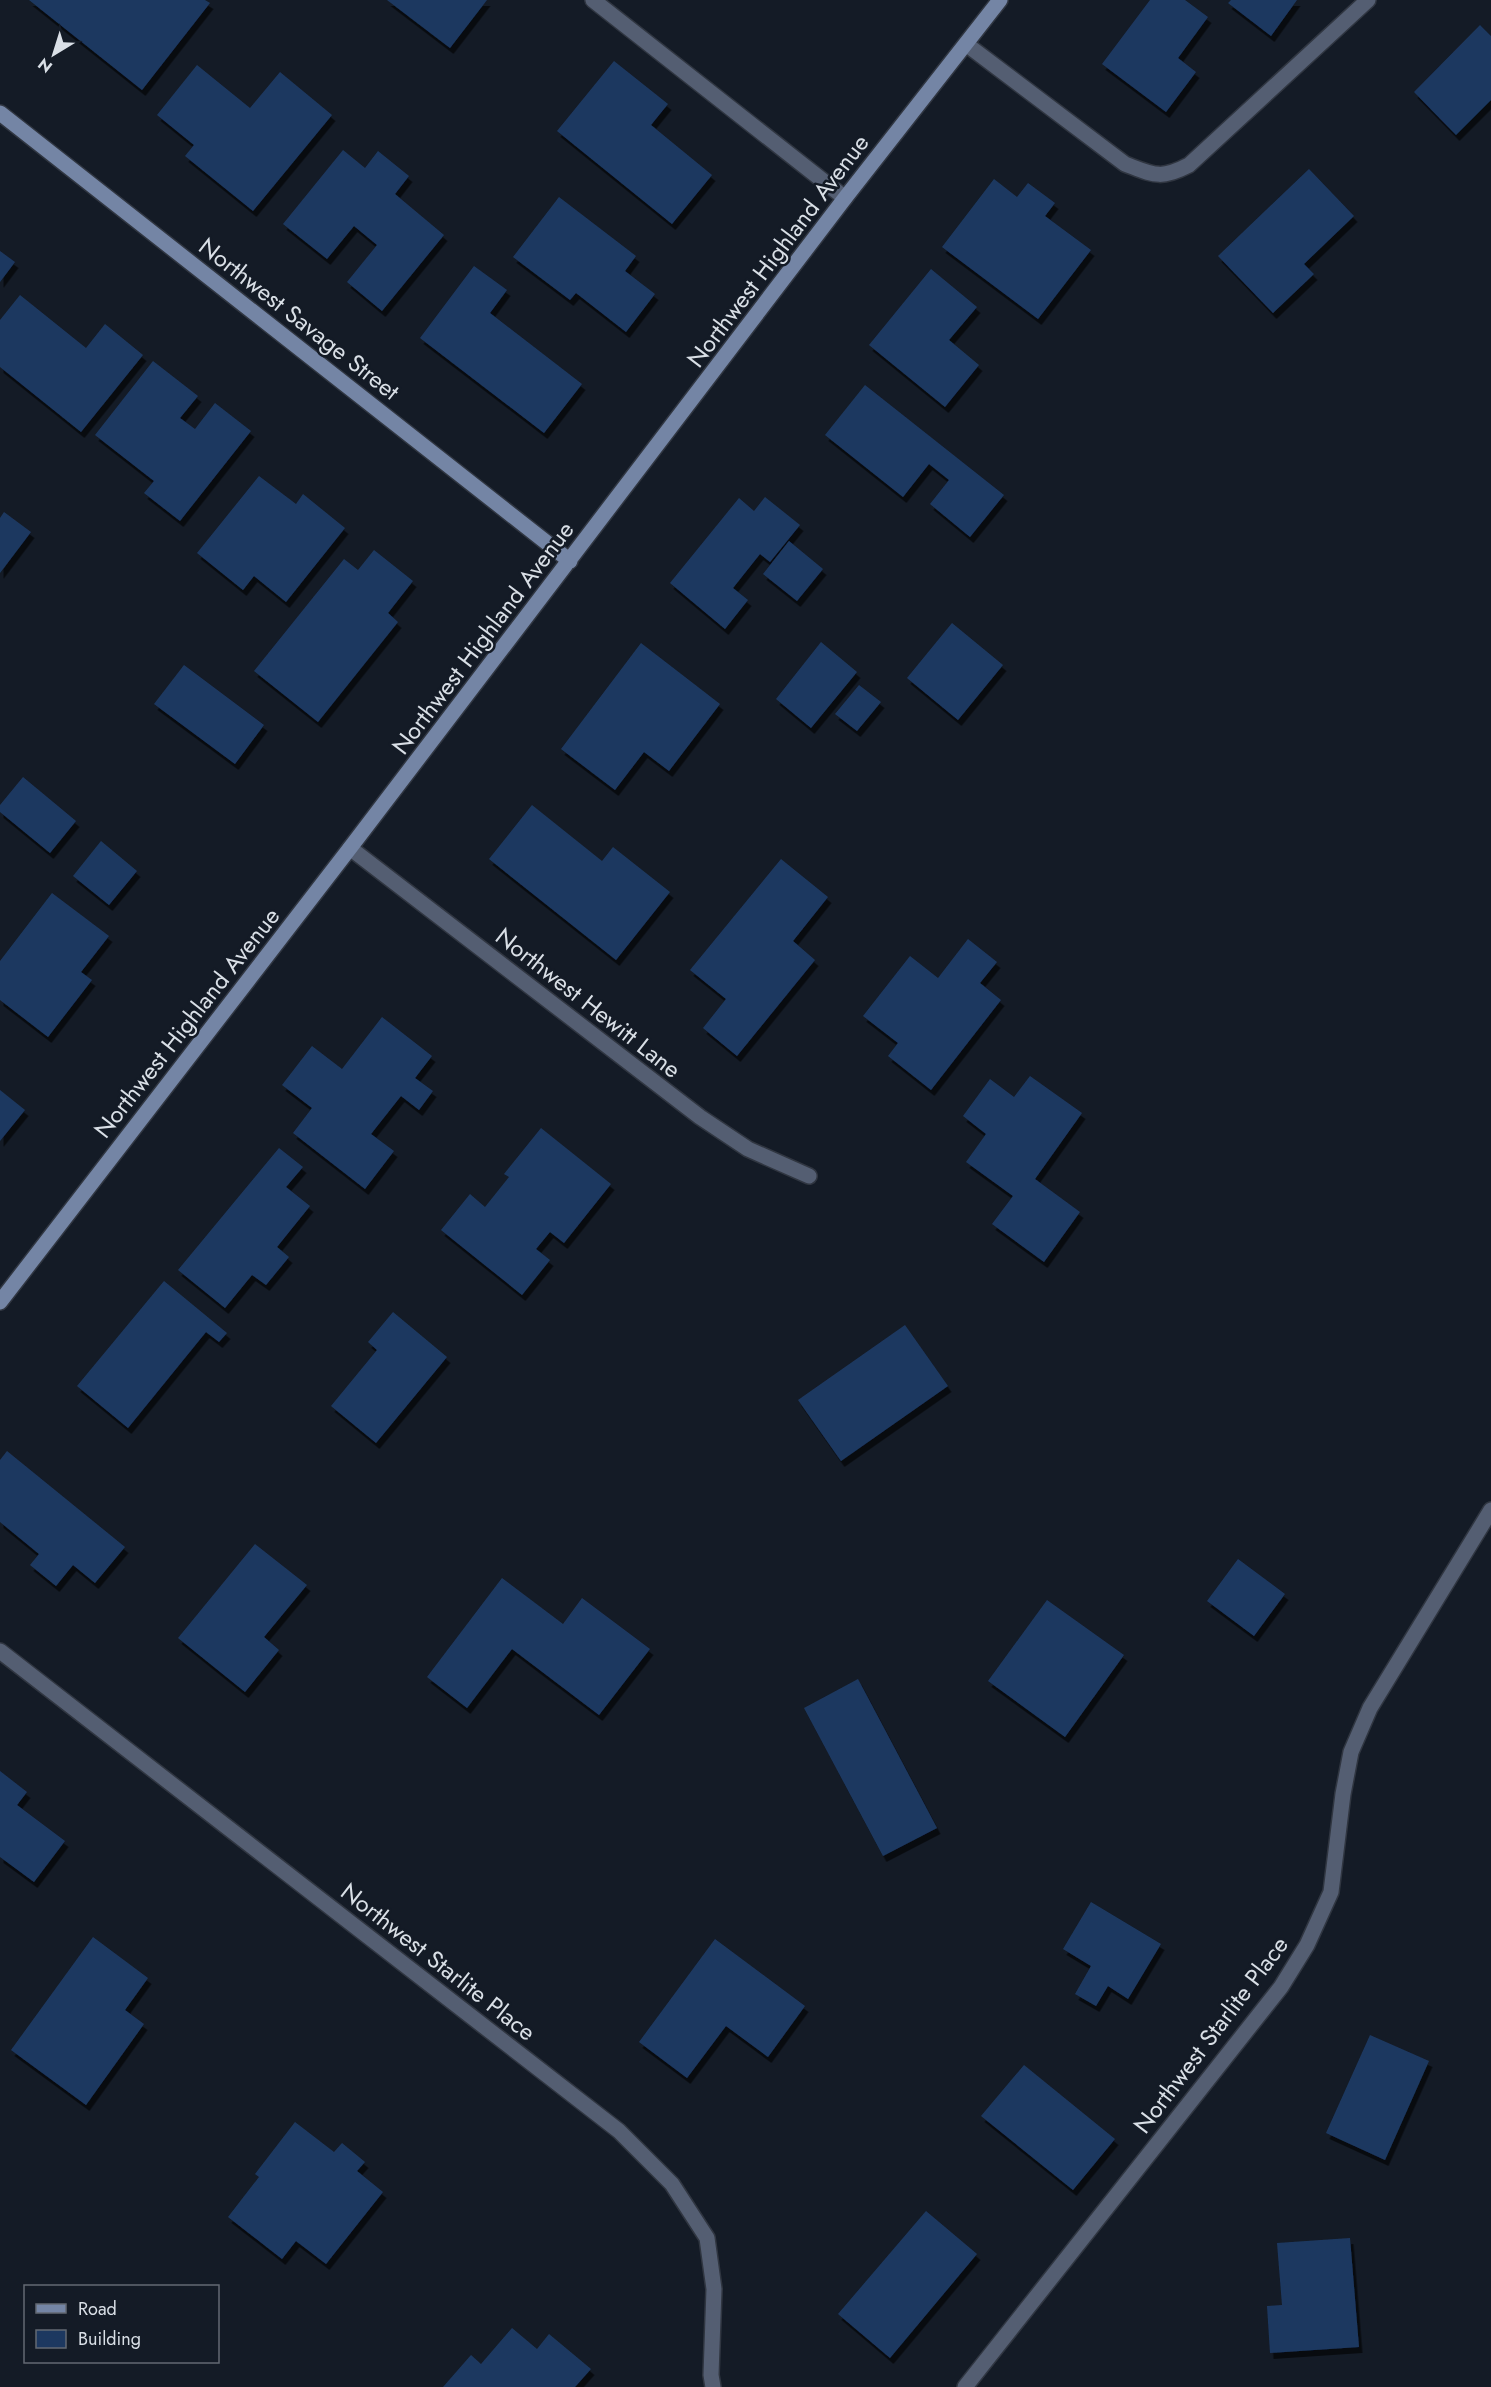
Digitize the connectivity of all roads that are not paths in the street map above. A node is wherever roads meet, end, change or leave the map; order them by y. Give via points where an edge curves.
1 (593, 0) edge
2 (1000, 0) edge
3 (1368, 0) edge
4 (966, 44) junction
5 (0, 113) edge
6 (845, 198) junction
7 (570, 561) junction
8 (350, 848) junction
9 (809, 1176) dead end
10 (0, 1302) edge
11 (1491, 1510) edge
12 (0, 1651) edge
13 (713, 2387) edge
14 (965, 2387) edge

1 - 6 street
2 - 4 main road, Northwest Highland Avenue
3 - 4 street via 1189,165 1171,174 1153,175 1125,164
4 - 6 main road, Northwest Highland Avenue
5 - 7 main road, Northwest Savage Street
6 - 7 main road, Northwest Highland Avenue
7 - 8 main road, Northwest Highland Avenue
8 - 9 street, Northwest Hewitt Lane via 700,1117 748,1149
8 - 10 main road, Northwest Highland Avenue
11 - 14 street, Northwest Starlite Place via 1370,1708 1351,1752 1331,1892 1307,1945 1281,1987
12 - 13 street, Northwest Starlite Place via 619,2131 672,2184 707,2238 714,2289

